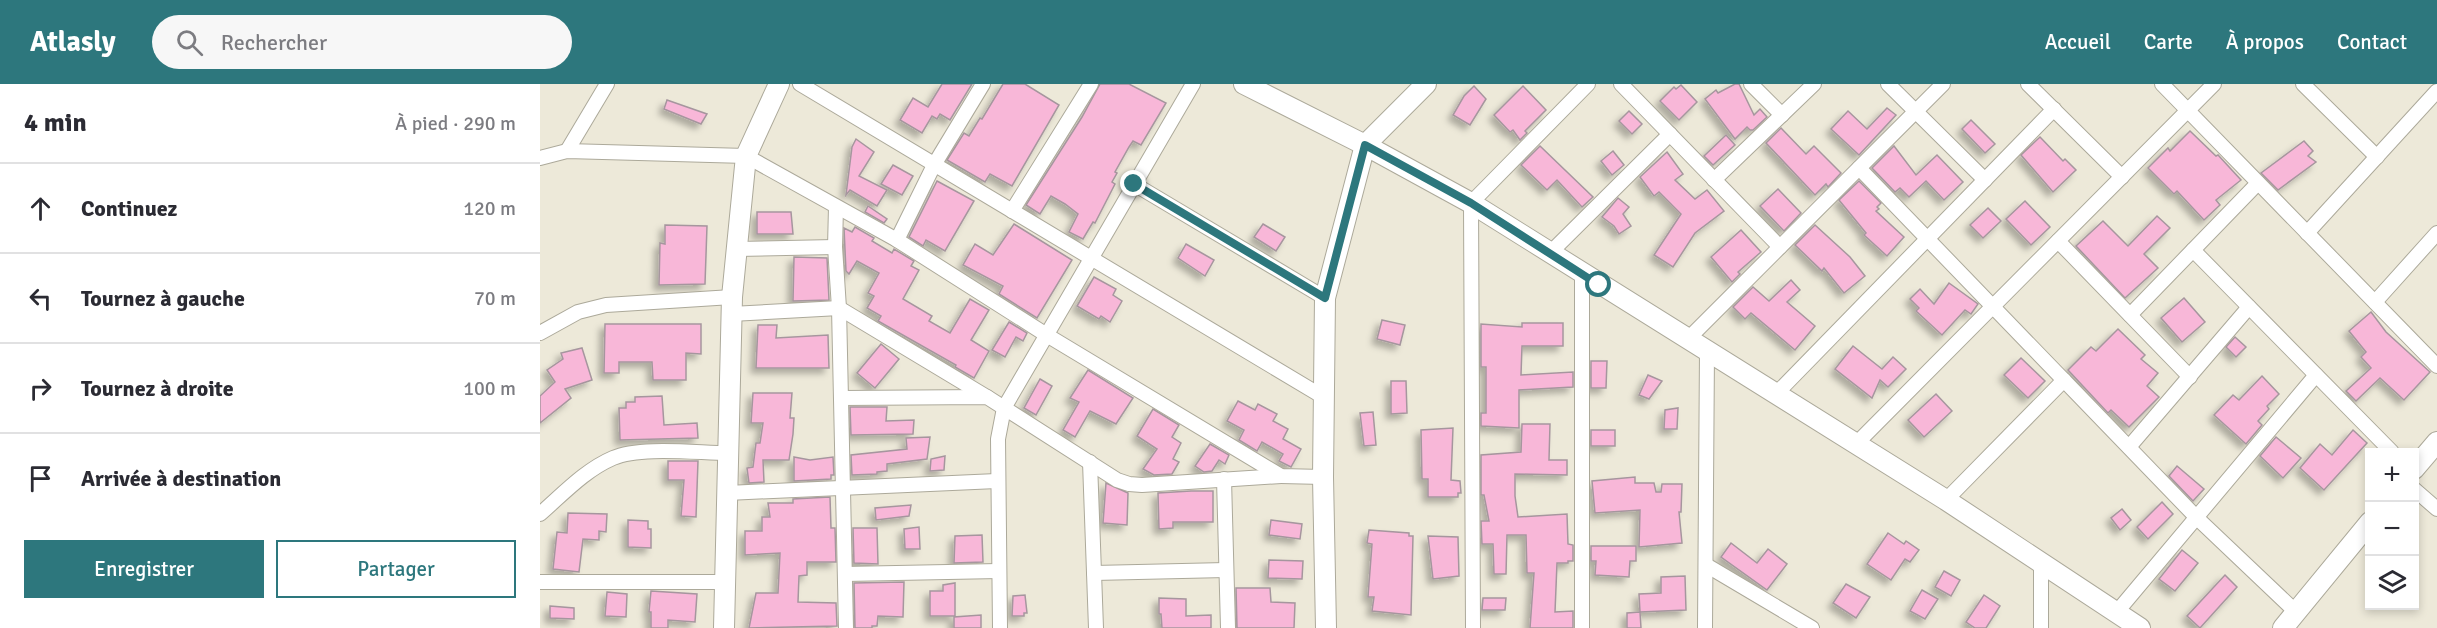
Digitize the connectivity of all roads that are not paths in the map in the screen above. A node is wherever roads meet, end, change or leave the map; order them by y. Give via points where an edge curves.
1 (607, 84) edge
2 (780, 84) edge
3 (800, 84) edge
4 (1091, 84) edge
5 (1193, 84) edge
6 (1244, 84) edge
7 (1426, 84) edge
8 (1588, 84) edge
9 (1621, 84) edge
10 (1752, 84) edge
11 (1814, 84) edge
12 (1888, 84) edge
13 (1943, 84) edge
14 (2028, 84) edge
15 (2162, 84) edge
16 (2214, 84) edge
17 (2303, 84) edge
18 (977, 86) edge
19 (2437, 91) edge
20 (2054, 109) junction
21 (2187, 110) junction
22 (1916, 111) junction
23 (1782, 115) junction
24 (1670, 134) junction
25 (1365, 145) junction
26 (567, 151) junction
27 (746, 156) junction
28 (2376, 157) junction
29 (540, 158) edge
30 (934, 165) junction
31 (1859, 168) junction
32 (2122, 177) junction
33 (1714, 180) junction
34 (1985, 180) junction
35 (2258, 183) junction
36 (1134, 184) junction
37 (1471, 203) junction
38 (836, 207) junction
39 (1012, 211) junction
40 (2307, 233) junction
41 (2437, 233) edge
42 (1928, 238) junction
43 (897, 240) junction
44 (2058, 241) junction
45 (835, 247) junction
46 (1780, 247) junction
47 (736, 249) junction
48 (2193, 250) junction
49 (1550, 253) junction
50 (1091, 258) junction
51 (1582, 273) junction
52 (1325, 298) junction
53 (2375, 302) junction
54 (731, 305) junction
55 (1993, 306) junction
56 (2249, 307) junction
57 (839, 308) junction
58 (2130, 315) junction
59 (540, 333) edge
60 (1045, 334) junction
61 (1687, 340) junction
62 (1707, 351) junction
63 (2437, 366) edge
64 (2316, 375) junction
65 (2190, 376) junction
66 (2064, 380) junction
67 (1776, 394) junction
68 (987, 397) junction
69 (841, 398) junction
70 (1325, 398) junction
71 (1004, 408) junction
72 (2437, 442) edge
73 (1857, 443) junction
74 (2129, 447) junction
75 (2387, 448) edge
76 (728, 453) junction
77 (1090, 462) junction
78 (2419, 464) edge
79 (1281, 476) junction
80 (1323, 477) junction
81 (1224, 479) junction
82 (998, 481) junction
83 (843, 488) junction
84 (727, 493) junction
85 (2419, 493) edge
86 (1946, 500) junction
87 (2437, 509) edge
88 (540, 514) edge
89 (2197, 518) junction
90 (2365, 528) edge
91 (2041, 561) junction
92 (1706, 565) junction
93 (1226, 570) junction
94 (999, 571) junction
95 (1094, 573) junction
96 (845, 574) junction
97 (540, 582) edge
98 (725, 582) junction
99 (2295, 611) junction
100 (2116, 613) junction
101 (724, 628) edge
102 (846, 628) edge
103 (1000, 628) edge
104 (1096, 628) edge
105 (1228, 628) edge
106 (1326, 628) edge
107 (1473, 628) edge
108 (1582, 628) edge
109 (1706, 628) edge
110 (1812, 628) edge
111 (2041, 628) edge
112 (2140, 628) edge
113 (2283, 628) edge

1 - 26 street
2 - 27 main road
3 - 30 street
4 - 39 street
5 - 36 street
6 - 25 main road
7 - 25 main road
8 - 37 street
9 - 24 street
10 - 23 street
11 - 23 street
12 - 22 street
13 - 22 street
14 - 20 street
15 - 21 street
16 - 21 street
17 - 28 street
18 - 30 street
19 - 28 street
20 - 32 street
20 - 34 street
21 - 32 street
21 - 35 street
22 - 31 street
22 - 34 street
23 - 33 street
24 - 33 street
24 - 49 street
25 - 37 main road
25 - 52 main road
26 - 27 street
26 - 29 street
27 - 38 street
27 - 47 main road
28 - 40 street
30 - 39 street
30 - 43 street
31 - 42 street
31 - 46 street
32 - 44 street
33 - 46 street
34 - 42 street
35 - 40 street
35 - 48 street
36 - 50 street
36 - 52 street
37 - 49 main road
37 - 107 street
38 - 43 street
38 - 45 street
39 - 50 street
40 - 53 street
41 - 53 street
42 - 55 street
42 - 67 street
43 - 60 street
44 - 55 street
44 - 58 street
45 - 47 street
45 - 57 street
46 - 61 street
47 - 54 main road
48 - 56 street
48 - 58 street
49 - 51 main road
50 - 60 street
50 - 70 street
51 - 61 main road
51 - 108 street
52 - 70 main road
53 - 63 street
54 - 57 street
54 - 59 street via 606,304 578,312
54 - 76 main road
55 - 66 street
55 - 73 street
56 - 64 street
56 - 65 street
57 - 68 street
57 - 69 street
58 - 65 street
60 - 71 street
60 - 79 street
61 - 62 main road
62 - 67 main road
62 - 92 street
64 - 75 street
64 - 89 street
65 - 74 street
66 - 74 street
66 - 86 street
67 - 73 main road
68 - 69 street
68 - 71 street
69 - 83 street
70 - 80 main road
71 - 77 street
71 - 82 street via 998,439
72 - 78 main road
73 - 86 main road
74 - 89 street
76 - 84 main road
76 - 88 street via 640,452 615,456 593,469
77 - 81 street via 1129,484
77 - 95 street
79 - 80 street
79 - 81 street
80 - 106 main road
81 - 93 street
82 - 83 street
82 - 94 street
83 - 84 street
83 - 96 street
84 - 98 main road
85 - 87 street
86 - 91 main road
89 - 99 street
89 - 100 street
90 - 99 main road
91 - 100 main road
91 - 111 street
92 - 109 street
92 - 110 street
93 - 95 street
93 - 105 street
94 - 96 street
94 - 103 street
95 - 104 street
96 - 102 street
97 - 98 street
98 - 101 main road
99 - 113 main road
100 - 112 main road

